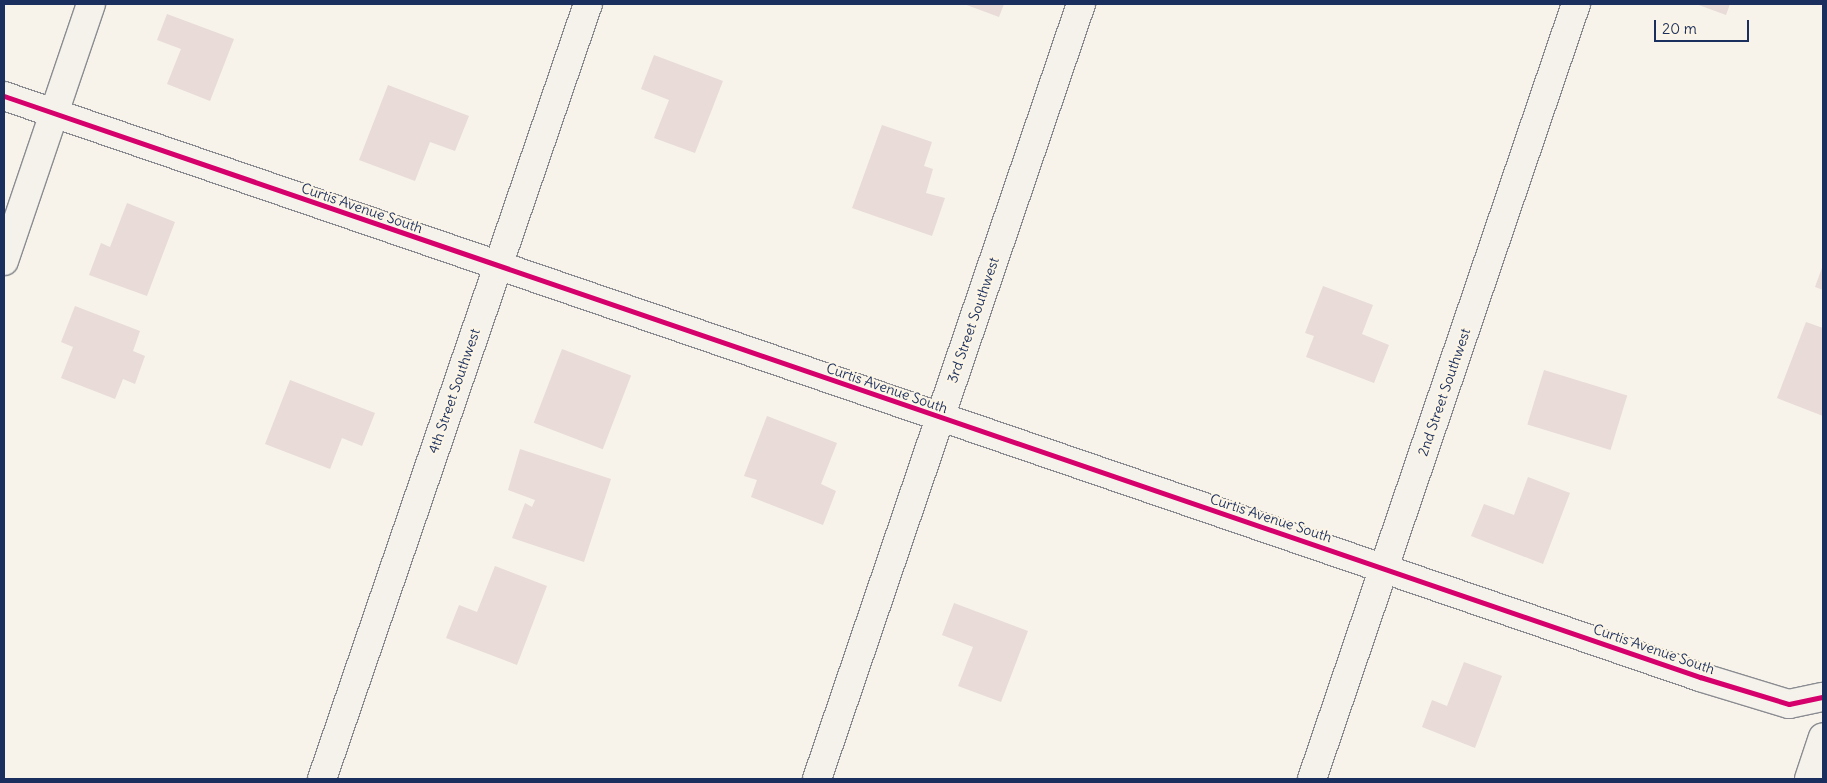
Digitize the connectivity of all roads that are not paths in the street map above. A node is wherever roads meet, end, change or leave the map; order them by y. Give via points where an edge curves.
1 (91, 4) edge
2 (588, 4) edge
3 (1082, 4) edge
4 (1576, 4) edge
5 (4, 96) edge
6 (54, 113) junction
7 (4, 261) edge
8 (496, 266) junction
9 (940, 418) junction
10 (1384, 568) junction
11 (1823, 697) edge
12 (1823, 737) edge
13 (322, 779) edge
14 (818, 779) edge
15 (1312, 779) edge
16 (1809, 779) edge

1 - 6 street
2 - 8 street, 4th Street Southwest
3 - 9 street, 3rd Street Southwest
4 - 10 street, 2nd Street Southwest
5 - 6 street, Curtis Avenue South
6 - 7 street
6 - 8 street, Curtis Avenue South
8 - 9 street, Curtis Avenue South
8 - 13 street, 4th Street Southwest
9 - 10 street, Curtis Avenue South
9 - 14 street, 3rd Street Southwest
10 - 11 street, Curtis Avenue South via 1789,704
10 - 15 street, 2nd Street Southwest
12 - 16 street

